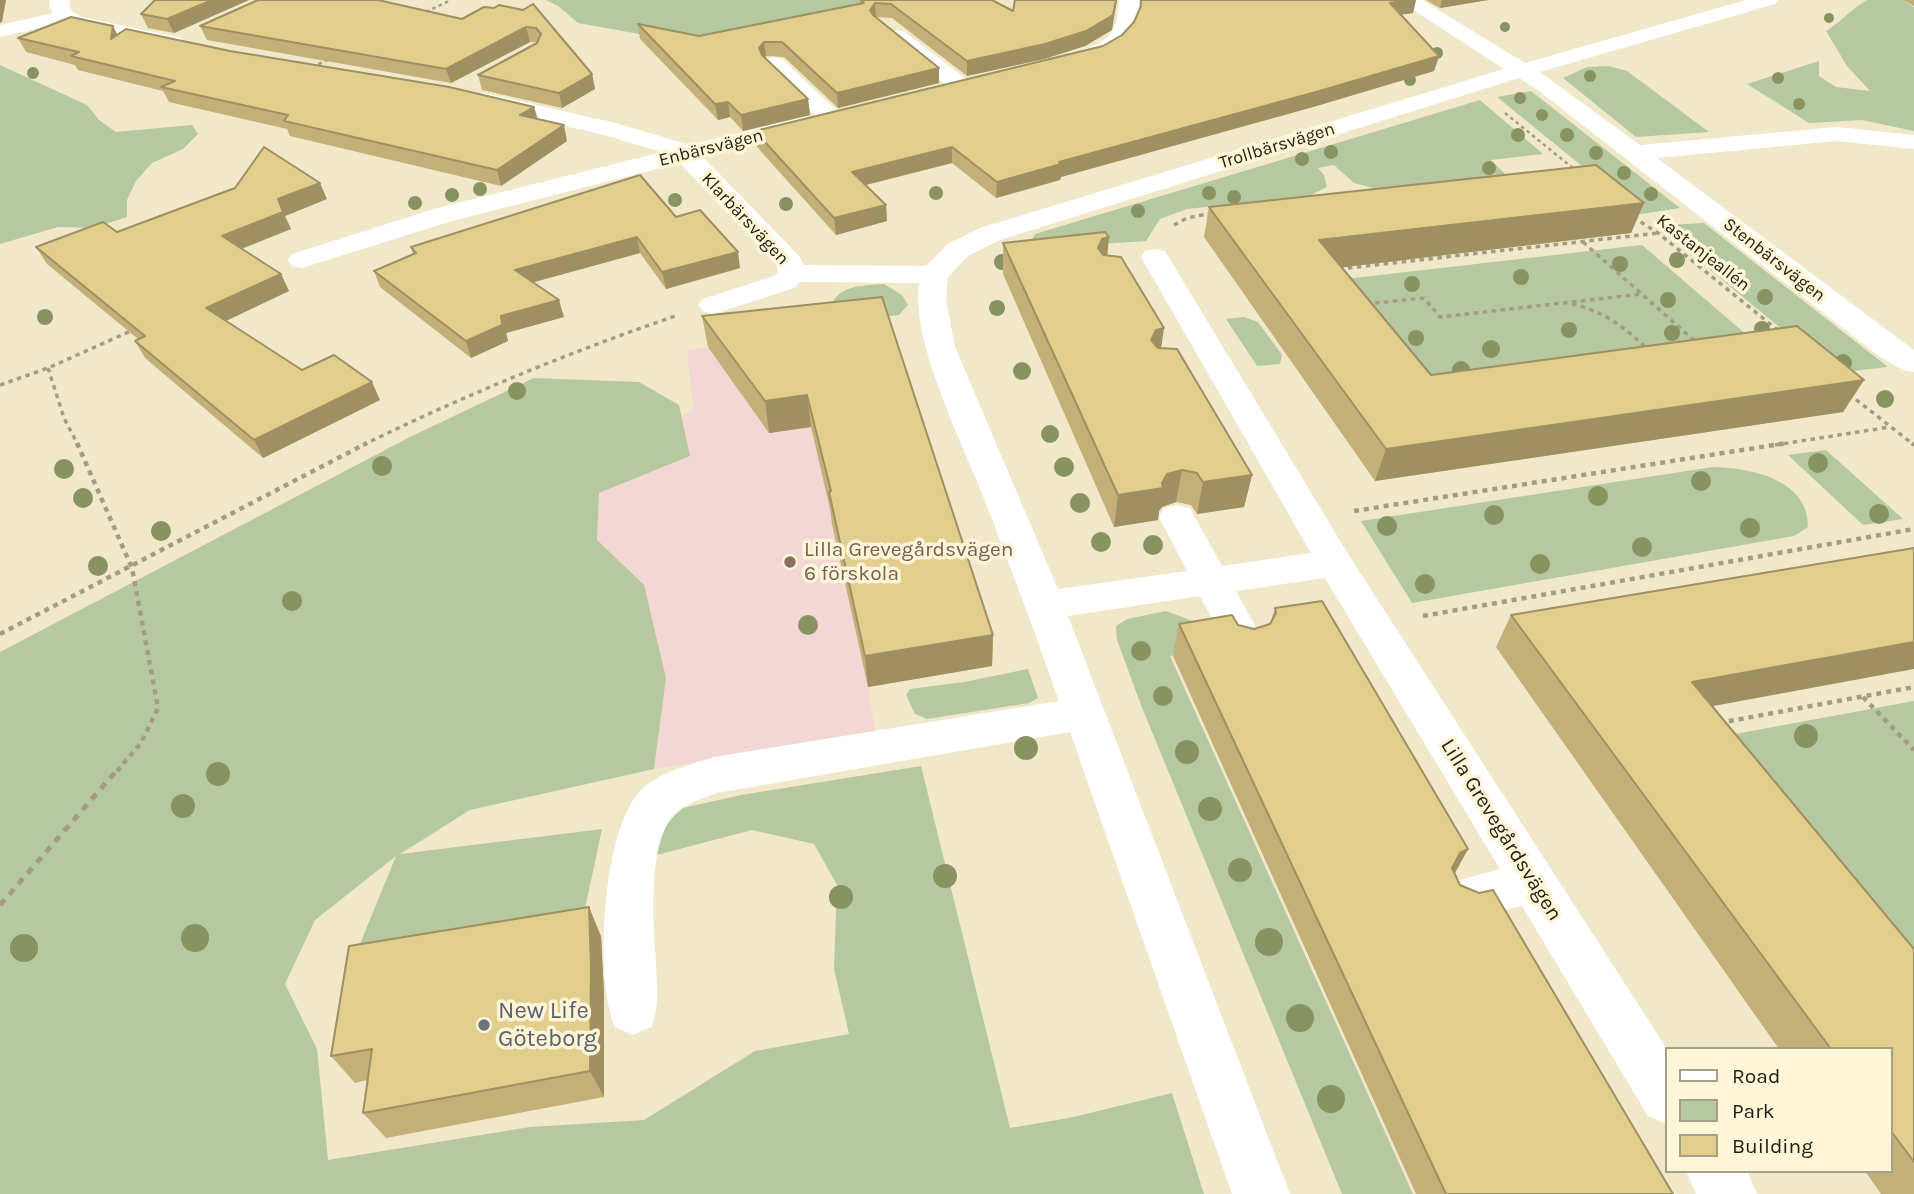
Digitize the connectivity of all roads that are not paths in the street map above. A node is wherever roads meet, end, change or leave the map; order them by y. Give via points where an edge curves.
1 (1129, 0) edge
2 (1408, 0) edge
3 (1768, 0) edge
4 (62, 8) edge
5 (883, 24) edge
6 (0, 31) edge
7 (189, 43) edge
8 (774, 64) edge
9 (1056, 64) edge
10 (1525, 70) junction
11 (989, 80) edge
12 (962, 87) junction
13 (470, 88) dead end
14 (938, 92) edge
15 (1914, 142) edge
16 (689, 153) junction
17 (1637, 153) junction
18 (302, 260) dead end
19 (1151, 267) road end
20 (793, 274) junction
21 (934, 275) junction
22 (713, 305) road end
23 (1914, 363) edge
24 (1177, 517) edge
25 (1335, 563) junction
26 (1209, 581) junction
27 (1045, 604) junction
28 (1244, 644) edge
29 (1084, 713) junction
30 (1533, 882) junction
31 (1462, 898) edge
32 (633, 1010) dead end
33 (1666, 1095) edge
34 (1715, 1173) edge
35 (1261, 1194) edge
36 (1728, 1194) edge

1 - 9 street via 1126,28 1112,47
2 - 10 street, Stenbärsvägen
3 - 10 street, Trollbärsvägen
4 - 6 street
4 - 7 street via 76,22
5 - 12 street
8 - 16 street, Enbärsvägen via 842,115
10 - 17 street, Stenbärsvägen
10 - 21 street, Trollbärsvägen via 990,234 958,250
11 - 12 street
12 - 14 street
13 - 16 street, Klarbärsvägen
15 - 17 street via 1837,134
16 - 18 street, Enbärsvägen via 443,215
16 - 20 street, Klarbärsvägen via 692,163 789,262
17 - 23 street, Stenbärsvägen via 1891,350
19 - 25 street, Lilla Grevegårdsvägen via 1204,365
20 - 21 street
20 - 22 street via 768,288
21 - 27 street via 931,300 940,347
24 - 26 street
25 - 26 street
25 - 30 street, Lilla Grevegårdsvägen
26 - 27 street
26 - 28 street
27 - 29 street
29 - 32 street via 714,775 677,789 655,805 643,823 631,865
29 - 35 street
30 - 31 street
30 - 33 street, Lilla Grevegårdsvägen
34 - 36 street

